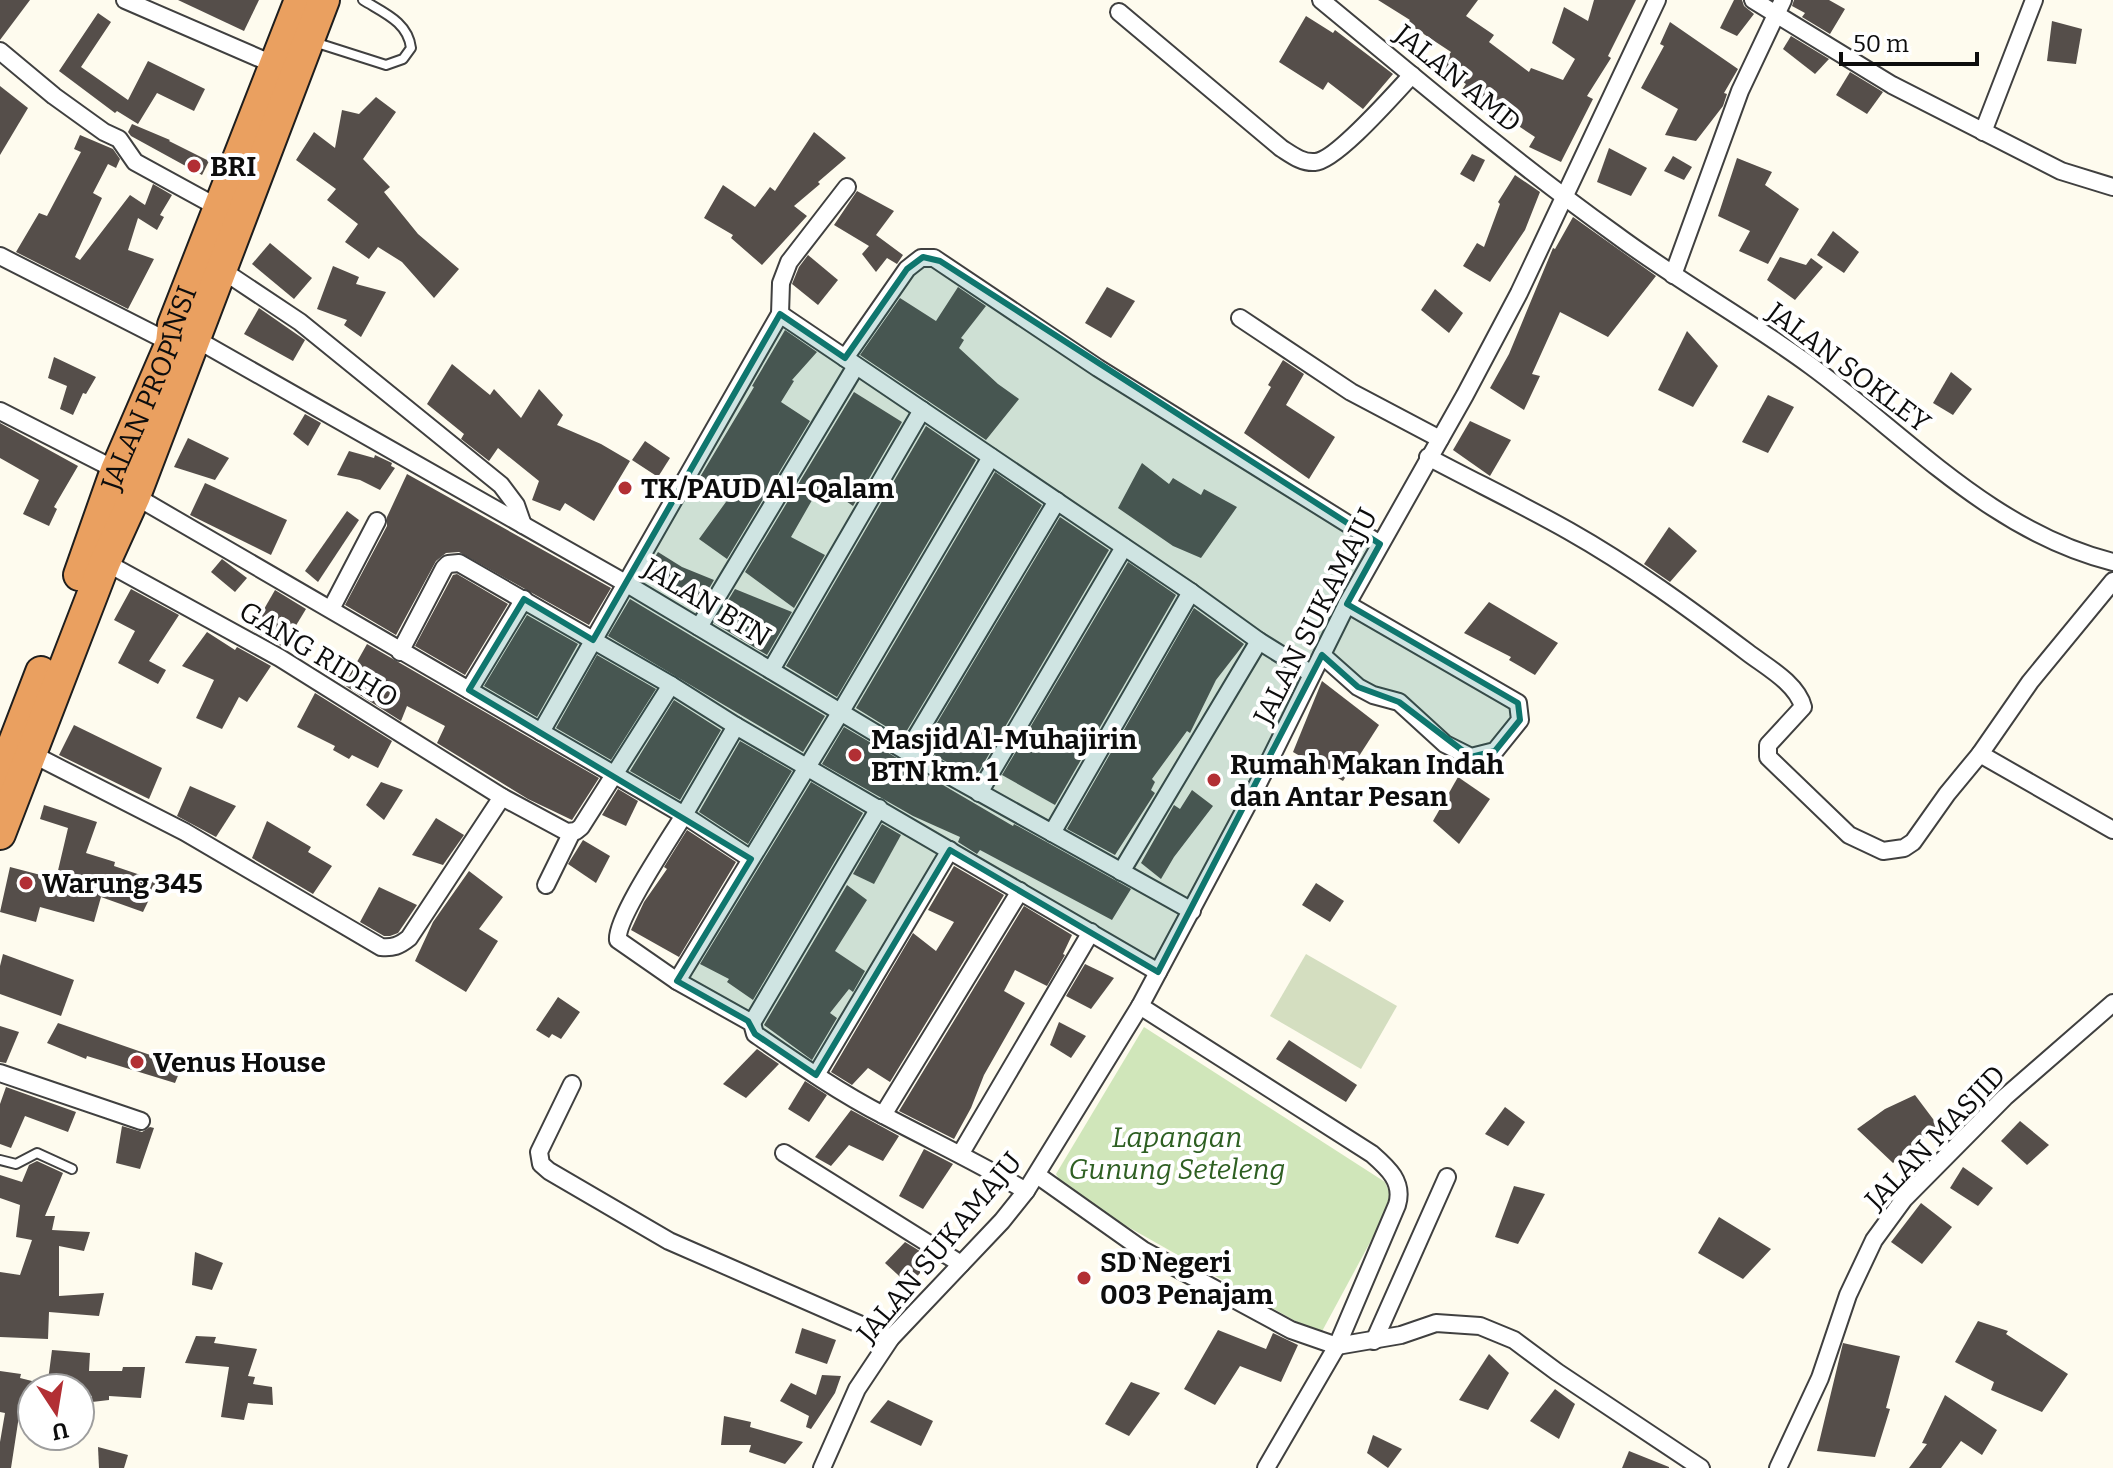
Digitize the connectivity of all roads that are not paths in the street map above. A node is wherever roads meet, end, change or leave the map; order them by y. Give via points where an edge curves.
1 (125, 0) edge
2 (300, 0) edge
3 (324, 0) edge
4 (363, 0) edge
5 (1321, 0) edge
6 (1657, 0) edge
7 (1753, 0) edge
8 (2034, 0) edge
9 (1780, 6) edge
10 (1119, 12) dead end
11 (309, 40) junction
12 (0, 51) edge
13 (275, 65) junction
14 (1412, 75) junction
15 (1983, 132) junction
16 (847, 187) dead end
17 (2113, 187) edge
18 (1563, 194) junction
19 (219, 208) junction
20 (0, 256) edge
21 (211, 263) junction
22 (1673, 275) junction
23 (780, 314) junction
24 (1240, 318) dead end
25 (183, 340) junction
26 (851, 362) junction
27 (922, 410) junction
28 (0, 411) edge
29 (1440, 439) junction
30 (991, 457) junction
31 (1428, 457) junction
32 (116, 470) junction
33 (135, 496) junction
34 (1057, 501) junction
35 (377, 521) dead end
36 (523, 525) junction
37 (1380, 544) junction
38 (1124, 547) junction
39 (105, 562) junction
40 (2113, 562) edge
41 (2113, 581) edge
42 (627, 584) junction
43 (1191, 592) junction
44 (524, 599) junction
45 (1347, 604) junction
46 (331, 609) junction
47 (699, 627) junction
48 (593, 640) junction
49 (1259, 641) junction
50 (400, 652) junction
51 (1322, 655) junction
52 (771, 670) junction
53 (1312, 674) junction
54 (671, 685) junction
55 (469, 690) junction
56 (840, 713) junction
57 (736, 726) junction
58 (541, 732) junction
59 (907, 752) junction
60 (32, 754) junction
61 (1980, 754) junction
62 (807, 768) junction
63 (613, 774) junction
64 (0, 778) edge
65 (979, 793) junction
66 (502, 797) junction
67 (879, 808) junction
68 (684, 815) junction
69 (2113, 830) edge
70 (572, 832) junction
71 (1052, 833) junction
72 (0, 834) edge
73 (950, 850) junction
74 (751, 859) junction
75 (1121, 872) junction
76 (546, 885) dead end
77 (1020, 891) junction
78 (1192, 911) junction
79 (1091, 932) junction
80 (1158, 972) junction
81 (677, 981) junction
82 (2113, 1003) edge
83 (1140, 1006) junction
84 (752, 1023) junction
85 (0, 1073) edge
86 (816, 1075) junction
87 (572, 1084) dead end
88 (883, 1115) junction
89 (141, 1121) dead end
90 (784, 1153) dead end
91 (961, 1153) junction
92 (0, 1160) edge
93 (72, 1169) dead end
94 (1037, 1175) junction
95 (1447, 1177) dead end
96 (1026, 1191) junction
97 (961, 1264) junction
98 (891, 1338) junction
99 (1374, 1341) junction
100 (1337, 1346) junction
101 (822, 1468) edge
102 (1266, 1468) edge
103 (1701, 1468) edge
104 (1778, 1468) edge

1 - 13 street
2 - 13 highway, JALAN PROPINSI
3 - 11 highway
4 - 11 lane via 404,26 411,48 403,59 386,65
5 - 14 street, JALAN AMD
6 - 18 street, JALAN SUKAMAJU
7 - 9 street
8 - 15 street
9 - 15 street via 1892,85
9 - 22 street via 1722,137
10 - 14 street via 1281,148 1306,161 1334,154
11 - 21 highway
12 - 19 street via 54,96 119,139 135,162
13 - 19 highway, JALAN PROPINSI
14 - 18 street, JALAN AMD
15 - 17 street via 2061,171
16 - 23 street via 789,262 781,283
18 - 22 street, JALAN SOKLEY
18 - 29 street, JALAN SUKAMAJU via 1519,293
19 - 21 highway, JALAN PROPINSI
20 - 25 street, JALAN BTN
21 - 25 highway
21 - 36 street via 300,322 501,485
22 - 40 street, JALAN SOKLEY via 1811,366 2001,515 2056,544
23 - 26 street
23 - 42 street
24 - 29 street via 1351,392
25 - 32 highway, JALAN PROPINSI
25 - 33 highway
25 - 36 street, JALAN BTN
26 - 27 street
26 - 37 street via 907,269 921,258 934,258 1098,368
26 - 47 street
27 - 30 street
27 - 52 street
28 - 32 street
29 - 31 street, JALAN SUKAMAJU
30 - 34 street
30 - 56 street
31 - 37 street, JALAN SUKAMAJU
31 - 61 street via 1613,558 1785,682 1803,707 1768,745 1768,757 1834,823 1868,846 1894,851 1913,842
32 - 64 highway, JALAN PROPINSI
33 - 39 highway
33 - 46 street
34 - 38 street
34 - 59 street
35 - 46 street
36 - 42 street, JALAN BTN
37 - 45 street, JALAN SUKAMAJU
38 - 43 street
38 - 65 street
39 - 60 highway
39 - 66 street, GANG RIDHO via 280,658
41 - 61 street via 2030,682
42 - 47 street, JALAN BTN
42 - 48 street
43 - 49 street
43 - 71 street
44 - 48 street
44 - 50 street via 459,563 448,564
44 - 55 street
45 - 51 street, JALAN SUKAMAJU
45 - 51 street via 1518,703 1520,720 1495,751 1471,757 1445,744 1399,702 1358,687
46 - 50 street
47 - 52 street, JALAN BTN
48 - 54 street
48 - 58 street
49 - 53 street
49 - 75 street
50 - 55 street
51 - 53 street, JALAN SUKAMAJU
52 - 56 street, JALAN BTN
53 - 78 street, JALAN SUKAMAJU
54 - 57 street
54 - 63 street
55 - 58 street
56 - 59 street, JALAN BTN
56 - 62 street
57 - 62 street
57 - 68 street
58 - 63 street
59 - 65 street, JALAN BTN
60 - 66 street via 185,832 390,948 409,938
60 - 72 highway
61 - 69 street
62 - 67 street
62 - 74 street
63 - 68 street
63 - 70 street via 581,827
65 - 71 street, JALAN BTN
66 - 70 street, GANG RIDHO
67 - 73 street
67 - 84 street
68 - 74 street
68 - 81 street via 617,935 626,947
70 - 76 street
71 - 75 street, JALAN BTN
73 - 77 street
73 - 86 street
74 - 81 street
75 - 78 street, JALAN BTN
77 - 79 street
77 - 88 street
78 - 80 street, JALAN SUKAMAJU
79 - 80 street
79 - 91 street
80 - 83 street, JALAN SUKAMAJU
81 - 84 street
82 - 104 street, JALAN MASJID via 2005,1097 1904,1199 1874,1240
83 - 94 street, JALAN SUKAMAJU
83 - 100 street via 1372,1154 1394,1176 1397,1205
84 - 86 street via 755,1034
85 - 89 street
86 - 88 street
87 - 98 street via 539,1152 549,1171 669,1241
88 - 91 street
90 - 97 street
91 - 96 street
92 - 93 lane via 16,1164 37,1153
94 - 96 street, JALAN SUKAMAJU
94 - 100 street via 1143,1250 1291,1330
95 - 99 street
96 - 97 street, JALAN SUKAMAJU
97 - 98 street, JALAN SUKAMAJU
98 - 101 street, JALAN SUKAMAJU via 857,1389
99 - 100 street
99 - 103 street via 1436,1323 1480,1326 1514,1340
100 - 102 street

